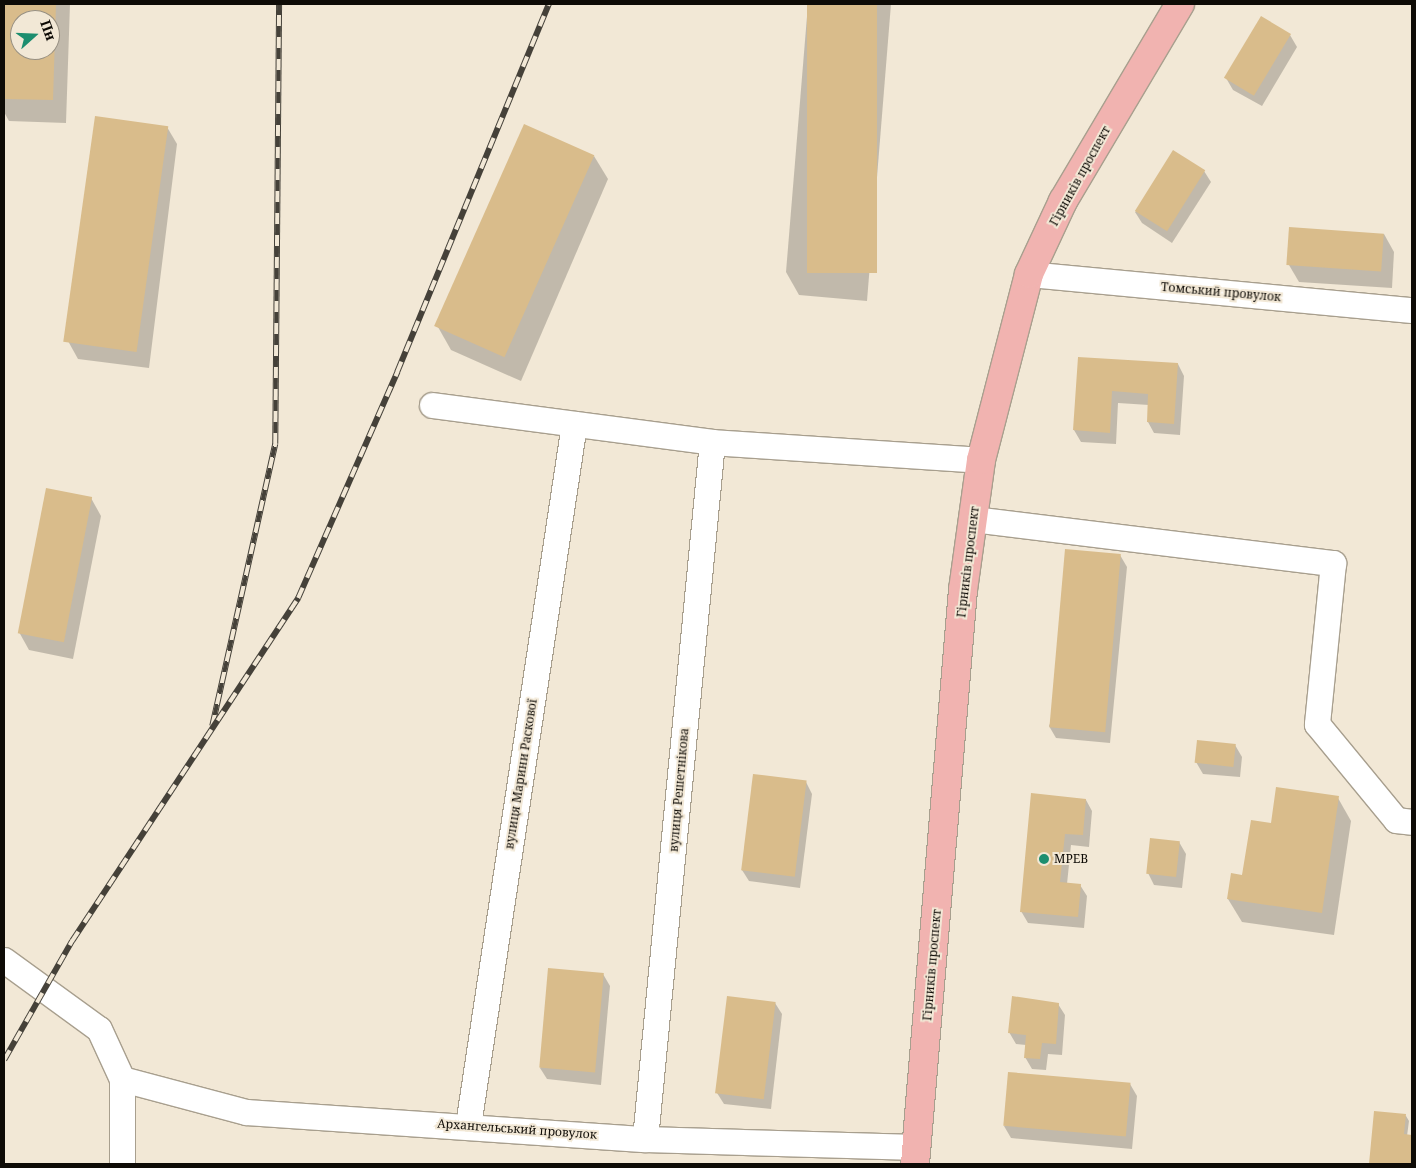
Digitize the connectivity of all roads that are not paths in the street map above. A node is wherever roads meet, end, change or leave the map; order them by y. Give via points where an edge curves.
1 (1180, 4) edge
2 (1029, 274) junction
3 (1412, 310) edge
4 (432, 405) dead end
5 (574, 424) junction
6 (712, 442) junction
7 (981, 460) junction
8 (973, 519) junction
9 (1412, 822) edge
10 (4, 960) edge
11 (122, 1079) junction
12 (468, 1125) junction
13 (645, 1139) junction
14 (916, 1155) edge
15 (122, 1164) edge

1 - 2 main road, Гірників проспект via 1063,201
2 - 3 street, Томський провулок
2 - 7 main road, Гірників проспект
4 - 5 street
5 - 6 street
5 - 12 street, вулиця Марини Раскової
6 - 7 street
6 - 13 street, вулиця Решетнікова
7 - 8 main road, Гірників проспект
8 - 9 street via 1333,563 1317,724 1396,820
8 - 14 main road, Гірників проспект via 963,590
10 - 11 street via 99,1029
11 - 12 street, Архангельський провулок via 246,1112
11 - 15 street
12 - 13 street, Архангельський провулок
13 - 14 street, Архангельський провулок

